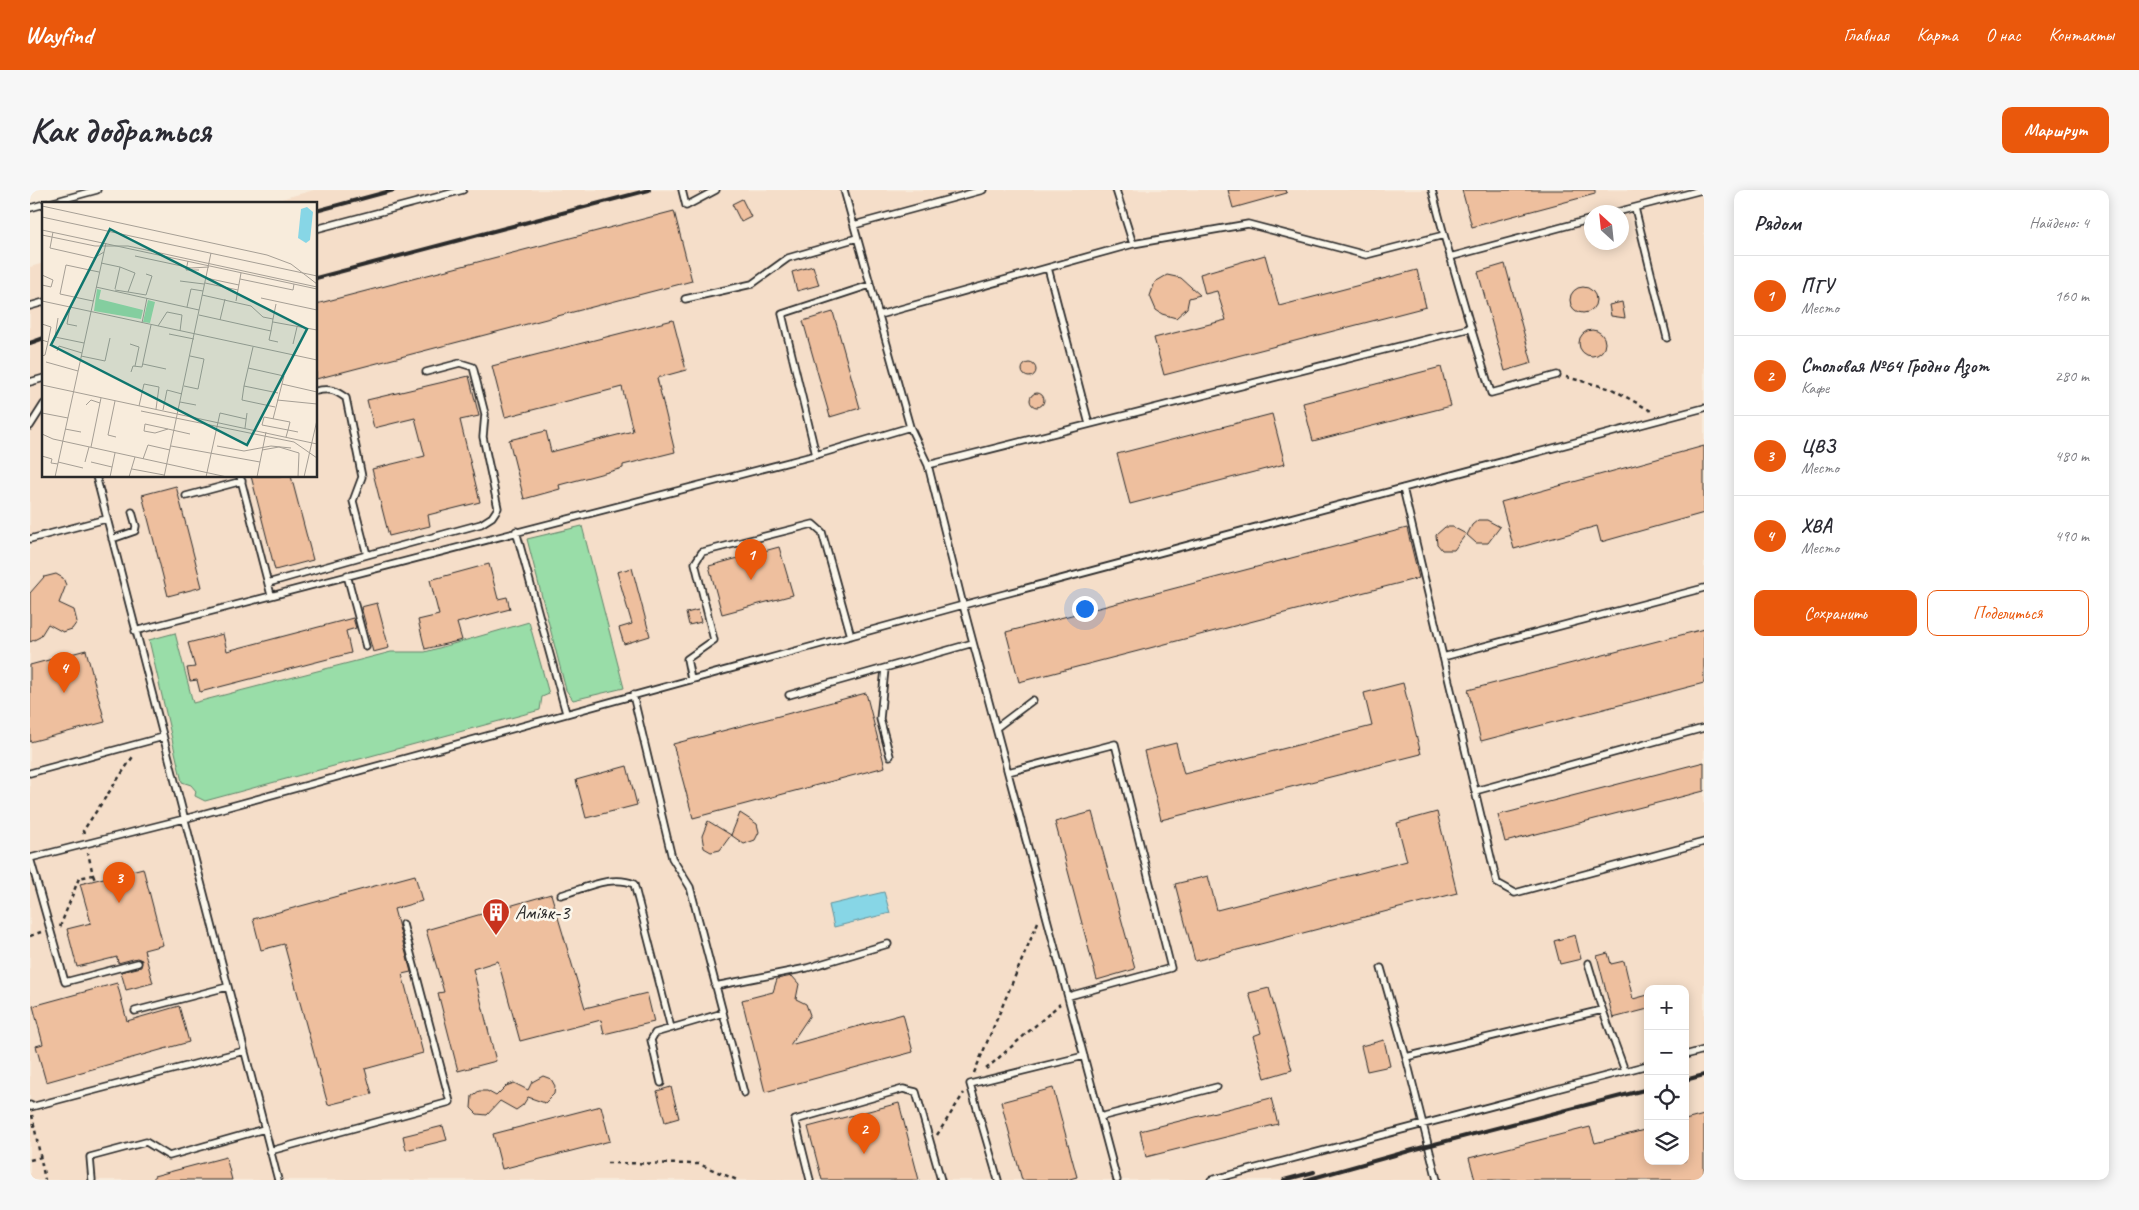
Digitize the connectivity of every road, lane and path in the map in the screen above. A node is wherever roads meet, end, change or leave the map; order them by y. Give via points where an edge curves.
1 (98, 190) edge
2 (463, 190) edge
3 (682, 190) edge
4 (716, 190) edge
5 (845, 190) edge
6 (983, 190) edge
7 (1116, 190) edge
8 (1432, 190) edge
9 (1702, 190) edge
10 (53, 202) edge
11 (1635, 208) junction
12 (1629, 209) edge
13 (1584, 221) edge
14 (854, 225) junction
15 (318, 228) edge
16 (1444, 235) junction
17 (858, 238) junction
18 (1133, 244) junction
19 (1450, 257) junction
20 (1048, 268) junction
21 (870, 285) junction
22 (685, 299) dead end
23 (879, 315) junction
24 (1471, 328) junction
25 (1667, 338) dead end
26 (426, 372) dead end
27 (1557, 374) joint
28 (318, 391) edge
29 (42, 407) edge
30 (1704, 408) edge
31 (1665, 419) junction
32 (1089, 424) junction
33 (30, 426) edge
34 (910, 427) junction
35 (816, 455) junction
36 (928, 465) junction
37 (96, 478) edge
38 (241, 478) edge
39 (1403, 488) junction
40 (186, 496) dead end
41 (132, 512) dead end
42 (106, 519) junction
43 (516, 531) junction
44 (30, 539) edge
45 (112, 539) junction
46 (367, 555) junction
47 (347, 575) junction
48 (268, 583) junction
49 (1704, 588) edge
50 (271, 596) junction
51 (963, 605) junction
52 (135, 631) junction
53 (851, 636) junction
54 (973, 643) junction
55 (366, 647) dead end
56 (1443, 657) junction
57 (884, 669) junction
58 (691, 679) junction
59 (633, 695) junction
60 (789, 695) dead end
61 (1033, 700) dead end
62 (566, 713) junction
63 (996, 728) junction
64 (1704, 728) edge
65 (162, 737) junction
66 (142, 743) junction
67 (890, 756) dead end
68 (1008, 772) junction
69 (30, 773) edge
70 (1475, 791) junction
71 (184, 819) junction
72 (1704, 842) edge
73 (86, 844) junction
74 (30, 858) edge
75 (93, 875) junction
76 (95, 880) dead end
77 (561, 894) dead end
78 (1044, 907) junction
79 (403, 924) dead end
80 (50, 930) junction
81 (888, 944) dead end
82 (138, 963) dead end
83 (1588, 963) dead end
84 (1381, 968) dead end
85 (715, 986) junction
86 (227, 987) junction
87 (1069, 996) junction
88 (1602, 1010) junction
89 (135, 1011) dead end
90 (723, 1013) junction
91 (672, 1028) junction
92 (1704, 1050) edge
93 (244, 1051) junction
94 (1689, 1053) edge
95 (1084, 1056) junction
96 (1406, 1057) junction
97 (1644, 1065) edge
98 (1625, 1070) junction
99 (984, 1071) dead end
100 (661, 1083) dead end
101 (970, 1084) junction
102 (1218, 1087) dead end
103 (744, 1093) dead end
104 (30, 1106) edge
105 (1100, 1117) junction
106 (1421, 1125) junction
107 (264, 1128) junction
108 (931, 1145) junction
109 (270, 1151) junction
110 (41, 1157) junction
111 (30, 1160) edge
112 (608, 1163) dead end
113 (46, 1180) edge
114 (92, 1180) edge
115 (278, 1180) edge
116 (737, 1180) edge
117 (810, 1180) edge
118 (941, 1180) edge
119 (998, 1180) edge
120 (1117, 1180) edge
121 (1210, 1180) edge
122 (1437, 1180) edge

1 - 10 lane
2 - 15 lane
3 - 4 lane via 686,206
5 - 14 lane
6 - 14 lane
7 - 18 lane
8 - 16 lane
9 - 11 lane
11 - 12 lane
11 - 25 lane
13 - 19 lane
14 - 17 lane
16 - 18 lane via 1366,255 1248,224
16 - 19 lane
17 - 21 lane
17 - 22 lane via 788,258 752,284
18 - 20 lane
19 - 24 lane
20 - 23 lane
20 - 32 lane
21 - 23 lane
21 - 35 lane via 782,314
23 - 34 lane
24 - 27 lane via 1491,393
24 - 32 lane
26 - 46 lane via 460,363 474,367 485,414 482,437 498,508 481,524
27 - 31 path via 1612,389
28 - 46 lane via 336,390 346,398 362,477 353,501
29 - 33 lane
30 - 31 lane
31 - 39 lane
32 - 36 lane
34 - 35 lane
34 - 36 lane
35 - 43 lane
36 - 51 lane
37 - 42 lane
38 - 40 lane
38 - 48 lane
39 - 51 lane
39 - 56 lane
41 - 45 lane via 135,531
42 - 44 lane
42 - 45 lane
43 - 47 lane
43 - 62 lane
45 - 52 lane
46 - 48 lane
47 - 50 lane
47 - 55 lane
48 - 50 lane
49 - 56 lane
50 - 52 lane
51 - 53 lane
51 - 54 lane
52 - 65 lane
53 - 58 lane
53 - 58 lane via 822,532 813,524 702,552 695,563 714,640 687,659
54 - 57 lane
54 - 63 lane
56 - 70 lane
57 - 60 lane
57 - 67 lane via 880,719
58 - 59 lane
59 - 62 lane
59 - 85 lane via 672,858 690,888
61 - 63 lane
62 - 71 lane
63 - 68 lane
64 - 70 lane
65 - 66 lane
65 - 71 lane
66 - 69 lane
66 - 73 path via 83,831
68 - 78 lane
68 - 87 lane via 1115,744 1171,968
70 - 72 lane via 1497,883 1515,893
71 - 73 lane
71 - 86 lane
73 - 74 lane
73 - 75 path
74 - 80 lane
75 - 76 path
75 - 80 path via 79,878 60,927
77 - 91 lane via 615,880 634,884
78 - 87 lane
78 - 101 path
79 - 109 lane via 450,1102
80 - 82 lane via 65,982
81 - 85 lane via 807,968
83 - 88 lane
84 - 96 lane
85 - 90 lane
86 - 89 lane
86 - 93 lane
87 - 95 lane
87 - 99 path
88 - 96 lane
88 - 98 lane
90 - 91 lane
90 - 103 lane
91 - 100 lane via 656,1033 651,1040
92 - 94 lane
93 - 104 lane
93 - 107 lane
95 - 101 lane
95 - 105 lane
96 - 106 lane
97 - 98 lane
98 - 106 lane
101 - 108 path
101 - 119 lane
102 - 105 lane
104 - 110 path
105 - 120 lane
106 - 121 lane
106 - 122 lane
107 - 109 lane
107 - 114 lane via 169,1156 146,1142 90,1157
108 - 117 lane via 916,1092 903,1089 849,1104 795,1120
108 - 118 lane
109 - 115 lane
110 - 111 path
110 - 113 path
112 - 116 path via 699,1164

